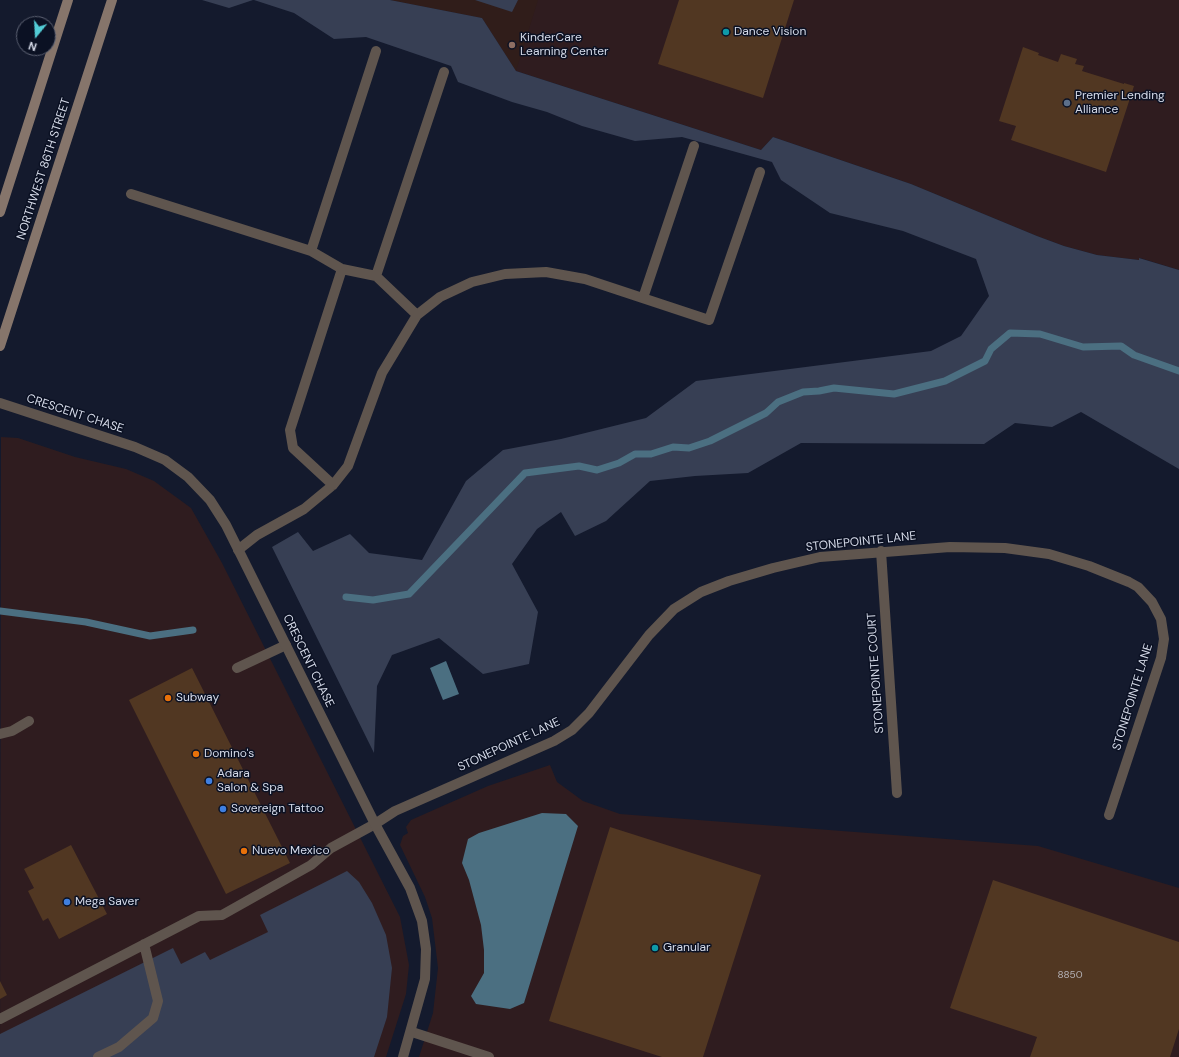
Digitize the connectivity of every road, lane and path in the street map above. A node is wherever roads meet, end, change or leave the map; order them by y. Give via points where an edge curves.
1 (68, 0) edge
2 (112, 0) edge
3 (376, 51) dead end
4 (444, 72) dead end
5 (694, 146) dead end
6 (760, 172) dead end
7 (131, 194) dead end
8 (0, 212) edge
9 (311, 250) junction
10 (342, 269) junction
11 (376, 276) junction
12 (643, 298) junction
13 (417, 315) junction
14 (0, 346) edge
15 (0, 403) edge
16 (333, 485) junction
17 (238, 550) junction
18 (881, 551) junction
19 (286, 645) junction
20 (237, 668) dead end
21 (29, 722) dead end
22 (0, 734) edge
23 (897, 793) dead end
24 (1109, 815) dead end
25 (375, 824) junction
26 (144, 944) junction
27 (0, 1019) edge
28 (412, 1032) junction
29 (98, 1057) edge
30 (403, 1057) edge
31 (489, 1057) edge

1 - 8 main road
2 - 14 main road, NORTHWEST 86TH STREET
3 - 9 street
4 - 11 street
5 - 12 street
6 - 12 street via 709,320
7 - 9 street
9 - 10 street
10 - 11 street
10 - 16 street via 290,430 293,448
11 - 13 street
12 - 13 street via 585,279 546,272 505,274 472,282 440,297
13 - 16 street via 382,373 348,466
15 - 17 street, CRESCENT CHASE via 135,447 164,460 188,477 210,500
16 - 17 street via 304,509 257,535
17 - 19 street, CRESCENT CHASE
18 - 23 street, STONEPOINTE COURT
18 - 24 street, STONEPOINTE LANE via 950,547 1005,548 1049,554 1129,582 1152,602 1161,619 1164,639 1161,658
18 - 25 street, STONEPOINTE LANE via 813,558 751,574 700,592 674,609 649,635 572,730 554,741 395,811
19 - 20 street
19 - 25 street, CRESCENT CHASE
21 - 22 street
25 - 26 street, STONEPOINTE LANE via 331,848 311,865 222,915 198,916
25 - 28 street, CRESCENT CHASE via 410,888 422,921 426,949 425,979
26 - 27 street, STONEPOINTE LANE
26 - 29 street via 158,1001 153,1018 119,1047
28 - 30 street, CRESCENT CHASE
28 - 31 street

